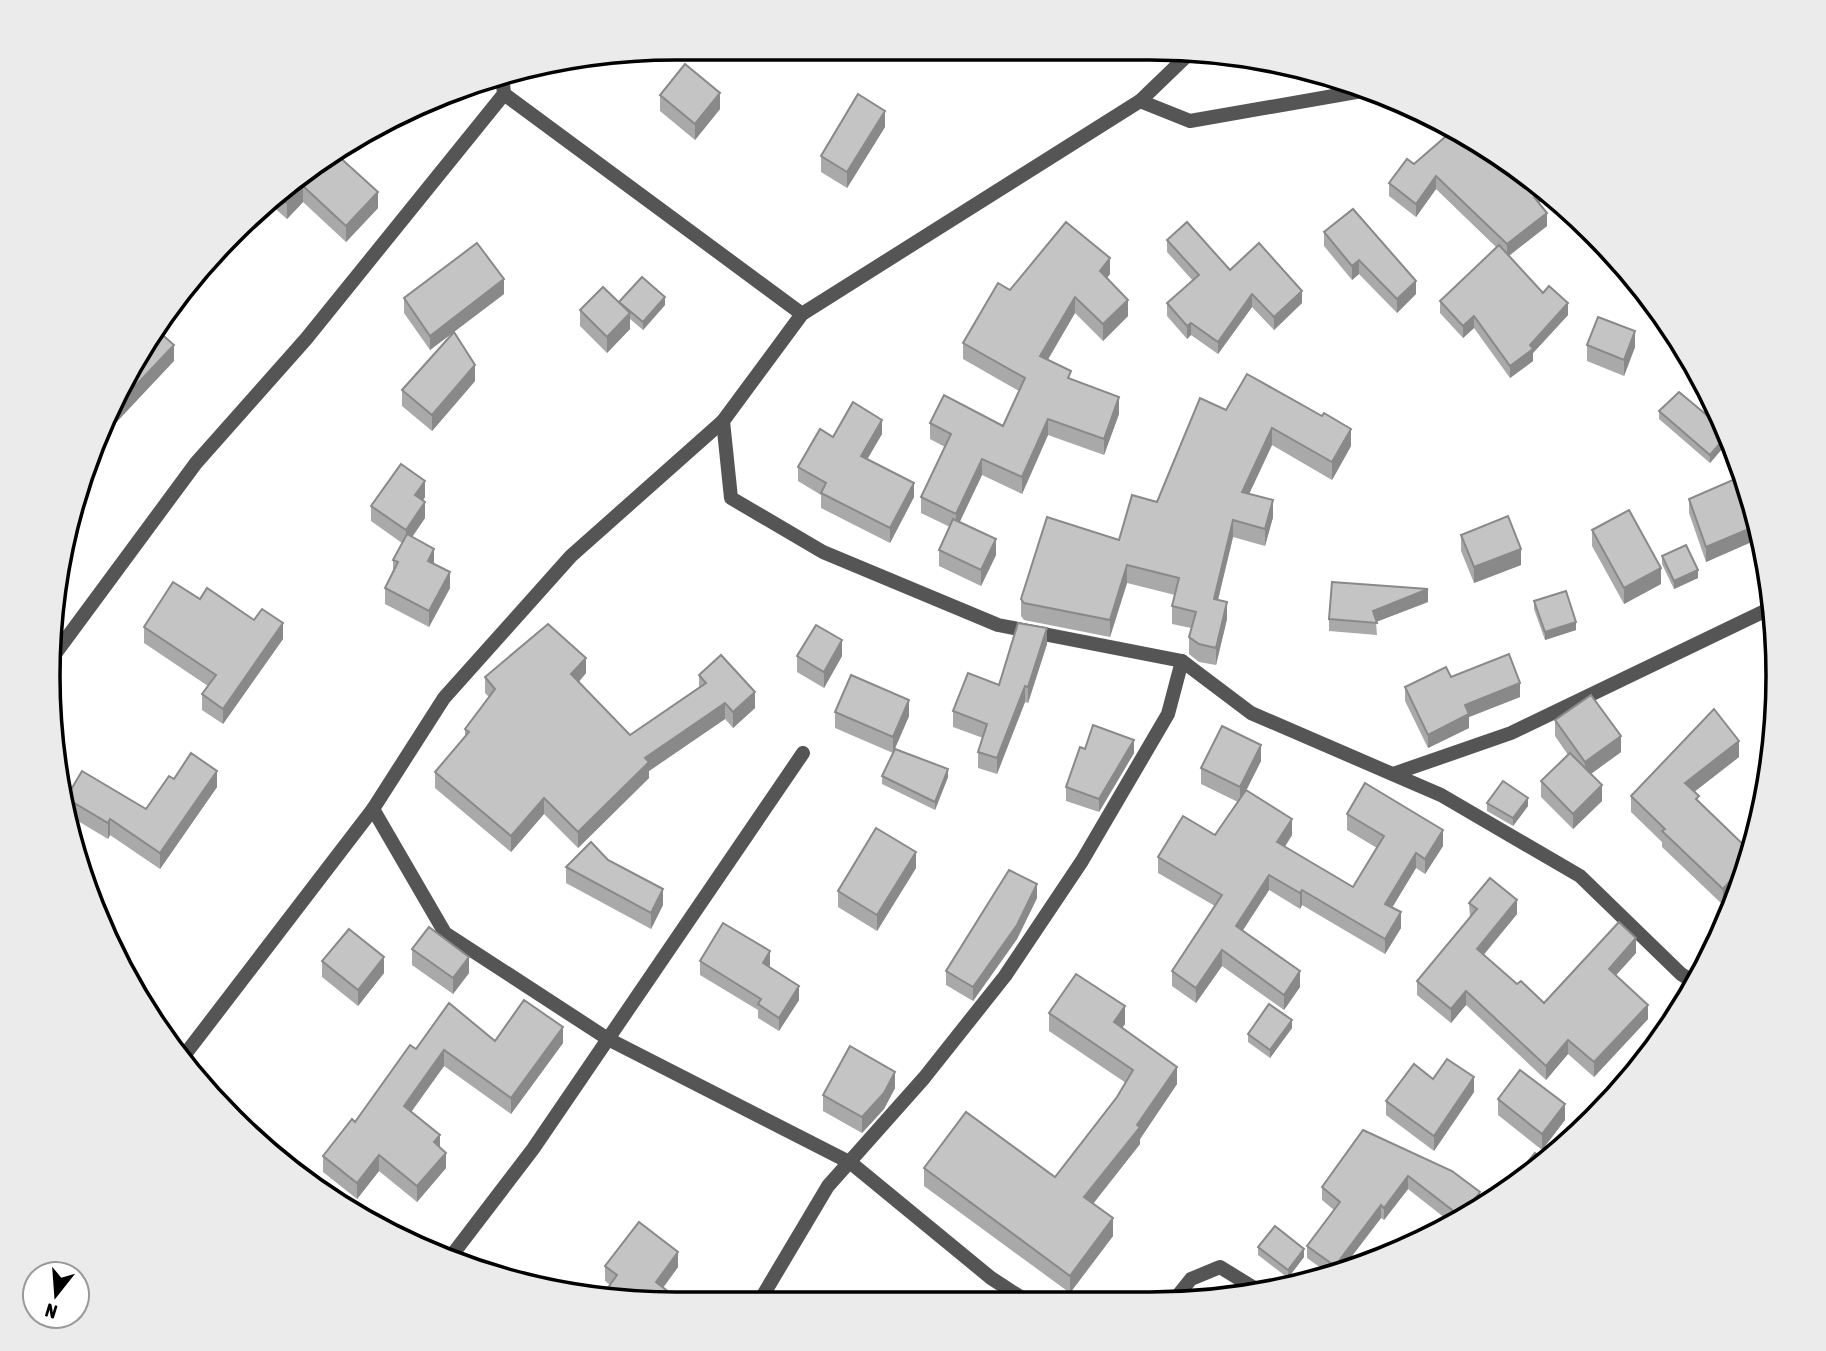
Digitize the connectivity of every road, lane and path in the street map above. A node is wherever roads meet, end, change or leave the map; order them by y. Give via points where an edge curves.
1 (1182, 61) edge
2 (503, 84) edge
3 (1351, 93) edge
4 (504, 94) junction
5 (1140, 101) junction
6 (802, 314) junction
7 (723, 421) junction
8 (1763, 612) edge
9 (61, 646) edge
10 (1182, 662) junction
11 (803, 753) dead end
12 (1393, 774) junction
13 (373, 809) junction
14 (1687, 978) edge
15 (608, 1039) junction
16 (188, 1051) edge
17 (851, 1163) junction
18 (455, 1251) edge
19 (1246, 1284) edge
20 (1182, 1290) edge
21 (764, 1292) edge
22 (1013, 1292) edge

1 - 5 street
2 - 4 street
3 - 5 street via 1190,121
4 - 6 street
4 - 9 street via 306,339 196,463
5 - 6 street
6 - 7 street
7 - 10 street via 731,498 823,552 998,625
7 - 13 street via 571,556 444,698
8 - 12 street via 1511,733
10 - 12 street via 1251,713
10 - 17 street via 1168,714 1082,860 1005,976
11 - 15 street
12 - 14 street via 1441,795 1580,876
13 - 15 street via 445,933
13 - 16 street
15 - 17 street
15 - 18 street via 533,1149
17 - 21 street via 828,1186
17 - 22 street
19 - 20 street via 1220,1267 1191,1279

